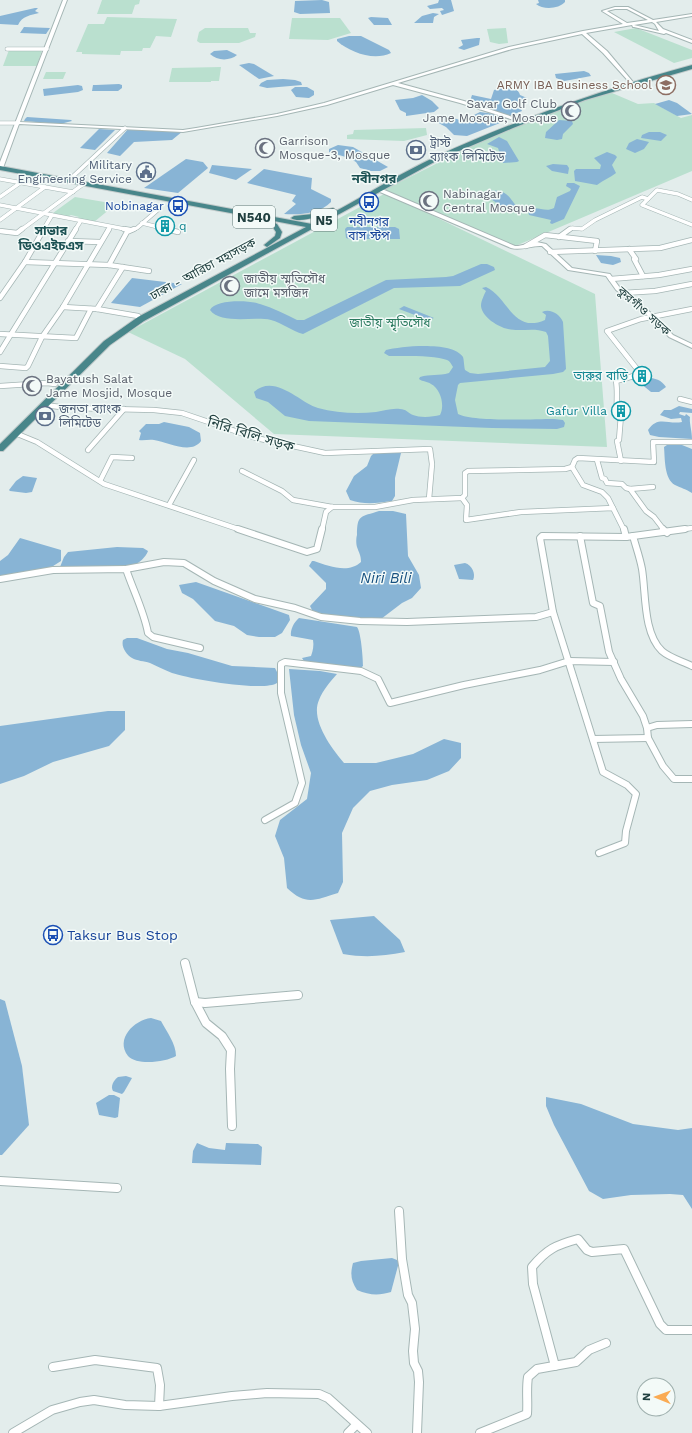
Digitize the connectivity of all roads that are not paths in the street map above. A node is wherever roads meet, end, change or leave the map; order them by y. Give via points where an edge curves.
1 (65, 0) edge
2 (692, 15) edge
3 (653, 21) junction
4 (626, 25) junction
5 (583, 32) junction
6 (692, 42) edge
7 (7, 49) dead end
8 (47, 49) junction
9 (692, 66) edge
10 (631, 83) junction
11 (395, 84) junction
12 (522, 121) junction
13 (0, 123) edge
14 (18, 123) junction
15 (125, 128) junction
16 (485, 138) junction
17 (0, 169) edge
18 (0, 179) edge
19 (69, 180) junction
20 (20, 183) junction
21 (82, 185) junction
22 (45, 187) junction
23 (382, 190) junction
24 (73, 192) junction
25 (0, 197) edge
26 (648, 199) junction
27 (692, 200) edge
28 (630, 203) junction
29 (644, 204) junction
30 (0, 205) edge
31 (204, 206) junction
32 (16, 208) junction
33 (160, 208) dead end
34 (334, 210) junction
35 (43, 213) junction
36 (52, 215) junction
37 (0, 220) edge
38 (692, 220) edge
39 (80, 222) junction
40 (683, 222) junction
41 (142, 223) junction
42 (692, 225) edge
43 (307, 226) junction
44 (110, 227) junction
45 (130, 230) junction
46 (0, 232) edge
47 (178, 232) dead end
48 (559, 237) junction
49 (692, 240) edge
50 (68, 241) junction
51 (100, 242) junction
52 (526, 246) junction
53 (629, 248) junction
54 (595, 251) junction
55 (550, 252) junction
56 (254, 254) junction
57 (25, 262) junction
58 (54, 263) junction
59 (87, 264) junction
60 (109, 265) junction
61 (124, 267) junction
62 (692, 269) edge
63 (149, 271) dead end
64 (643, 276) junction
65 (611, 279) junction
66 (692, 284) edge
67 (624, 293) junction
68 (182, 297) junction
69 (0, 298) edge
70 (63, 307) junction
71 (91, 309) junction
72 (97, 309) junction
73 (692, 309) edge
74 (138, 316) junction
75 (653, 316) junction
76 (0, 334) edge
77 (10, 335) junction
78 (42, 337) junction
79 (690, 344) edge
80 (0, 352) edge
81 (0, 366) edge
82 (55, 384) junction
83 (0, 386) edge
84 (680, 399) dead end
85 (692, 402) edge
86 (43, 405) junction
87 (124, 409) junction
88 (15, 433) junction
89 (0, 441) edge
90 (692, 442) edge
91 (0, 449) edge
92 (88, 450) dead end
93 (132, 458) dead end
94 (194, 460) dead end
95 (597, 460) junction
96 (621, 461) junction
97 (572, 467) junction
98 (242, 471) dead end
99 (100, 482) junction
100 (653, 487) dead end
101 (630, 489) junction
102 (462, 498) junction
103 (429, 499) junction
104 (169, 505) junction
105 (332, 507) junction
106 (613, 508) junction
107 (689, 529) edge
108 (667, 533) junction
109 (692, 533) edge
110 (580, 536) junction
111 (633, 536) junction
112 (626, 537) junction
113 (126, 569) junction
114 (0, 579) edge
115 (553, 612) junction
116 (200, 648) dead end
117 (569, 662) junction
118 (614, 662) junction
119 (692, 666) edge
120 (692, 724) edge
121 (647, 728) junction
122 (648, 738) junction
123 (593, 739) junction
124 (692, 779) edge
125 (265, 820) dead end
126 (599, 853) dead end
127 (185, 963) dead end
128 (298, 995) dead end
129 (195, 1002) junction
130 (232, 1126) dead end
131 (0, 1181) edge
132 (117, 1188) dead end
133 (399, 1211) dead end
134 (692, 1330) edge
135 (606, 1343) dead end
136 (555, 1366) junction
137 (53, 1367) dead end
138 (159, 1406) junction
139 (356, 1425) junction
140 (495, 1430) edge
141 (13, 1433) edge
142 (348, 1433) edge
143 (367, 1433) edge
144 (417, 1433) edge
145 (480, 1433) edge

1 - 8 street
2 - 3 street
3 - 4 street
3 - 4 street via 626,7 604,11
3 - 6 street via 661,30
4 - 5 street
4 - 6 street via 659,31
5 - 10 street via 605,52
5 - 11 street via 511,48
7 - 8 street
8 - 14 street
9 - 10 highway, N5
9 - 12 highway, N5 via 583,99
10 - 12 highway, N5
11 - 12 street
11 - 15 street via 276,115 196,129 183,131
12 - 16 highway, N5
12 - 34 highway, ঢাকা - আরিচা মহাসড়ক / N5 via 409,168
13 - 14 street
14 - 15 street
14 - 17 street
15 - 19 street
16 - 23 highway
16 - 43 highway, N5 via 410,172
17 - 19 highway, N540
17 - 21 highway, N540
18 - 20 street
19 - 31 highway, N540
20 - 22 street
20 - 25 street
21 - 24 street
21 - 31 highway, N540
22 - 24 street
22 - 32 street
23 - 52 street, কুরগাঁও সড়ক via 513,248
23 - 68 highway via 199,291
24 - 35 street
26 - 27 street via 657,190
26 - 28 street via 642,197
26 - 29 street
28 - 29 street
28 - 48 street via 582,229 572,228
29 - 40 street via 642,205
30 - 32 street
31 - 34 highway via 288,218 308,217
31 - 43 highway, N540
31 - 56 highway via 210,211 270,223 277,227 278,237
32 - 35 street
32 - 37 street
33 - 41 street
34 - 43 highway, ঢাকা - আরিচা মহাসড়ক / N5
35 - 36 street
35 - 46 street via 17,233
36 - 39 street
36 - 57 street
38 - 40 street
39 - 44 street
39 - 50 street
40 - 42 street
41 - 45 street
41 - 47 street
43 - 56 highway, ঢাকা - আরিচা মহাসড়ক / N5
43 - 68 highway, N5
44 - 45 street
44 - 51 street
45 - 60 street
48 - 52 street via 545,235
48 - 54 street via 597,241
49 - 53 street via 660,248
50 - 51 street
50 - 58 street
51 - 59 street
52 - 55 street, কুরগাঁও সড়ক via 544,245
53 - 54 street
53 - 64 street
54 - 55 street
55 - 65 street, কুরগাঁও সড়ক via 570,269 606,274
56 - 74 highway, ঢাকা - আরিচা মহাসড়ক / N5
57 - 58 street
57 - 69 street
58 - 59 street
58 - 77 street
59 - 60 street
59 - 70 street
60 - 61 street
61 - 63 street
61 - 72 street
62 - 64 street
64 - 65 street
65 - 67 street, কুরগাঁও সড়ক
66 - 67 street via 656,291
67 - 75 street, কুরগাঁও সড়ক
68 - 86 highway, N5 via 114,337
70 - 71 street
70 - 78 street
71 - 72 street
71 - 78 street via 76,338
72 - 74 street
73 - 75 street
74 - 82 highway, ঢাকা - আরিচা মহাসড়ক / N5 via 106,337
75 - 79 street, কুরগাঁও সড়ক via 671,336
75 - 96 street via 607,331 640,374 616,381 617,414 621,415 622,419 617,441
76 - 77 street
77 - 78 street
77 - 80 street
78 - 81 street via 26,368
82 - 83 street
82 - 89 highway, ঢাকা - আরিচা মহাসড়ক / N5
84 - 85 street
86 - 87 street
86 - 88 highway, N5
87 - 92 street
87 - 103 street, নিরি বিলি সড়ক via 182,413 256,438 325,453 430,449 432,464
88 - 91 highway, N5
88 - 99 street via 37,442
90 - 96 street via 655,441 654,462
93 - 99 street via 112,457
94 - 104 street
95 - 96 street
95 - 97 street via 578,458
95 - 101 street via 602,478 607,483 622,484
97 - 102 street via 468,471 465,473 465,495
97 - 106 street via 583,485 601,491
98 - 105 street via 282,491 293,500
99 - 104 street
100 - 101 street
101 - 108 street
102 - 103 street
102 - 106 street via 466,502 466,520 542,510
103 - 105 street via 375,507
104 - 105 street via 303,551 317,548 326,512
106 - 112 street
107 - 108 street
107 - 109 street
108 - 111 street
110 - 112 street
110 - 115 street via 540,538
110 - 118 street via 593,603 600,606
111 - 112 street
111 - 119 street via 642,568 647,621 653,638 661,650
113 - 114 street via 53,570
113 - 115 street via 164,562 184,563 214,581 255,599 321,617 342,620 407,622 536,616
113 - 116 street via 145,617 148,633 153,637
115 - 117 street
117 - 118 street
117 - 123 street
117 - 125 street via 396,703 390,703 378,679 361,671 285,662 281,664 281,693 302,783 295,803
118 - 121 street
120 - 121 street via 657,725
121 - 122 street
122 - 123 street
122 - 124 street via 663,766 674,779
123 - 126 street via 603,772 627,785 636,797 632,805 625,843
127 - 129 street
128 - 129 street
129 - 130 street via 206,1023 222,1036 231,1050
131 - 132 street
133 - 144 street via 402,1258 415,1329 413,1351 419,1382
134 - 136 street via 666,1330 660,1324 624,1249 591,1252 586,1250 578,1239 544,1253 532,1267 533,1284
135 - 136 street via 589,1350 576,1362
136 - 140 street via 537,1369 528,1377 527,1414
137 - 138 street via 95,1360 157,1368 160,1385
138 - 139 street via 267,1393 319,1394 328,1398
138 - 141 street via 125,1405 94,1400 80,1402 52,1410
139 - 142 street
139 - 143 street
140 - 145 street

